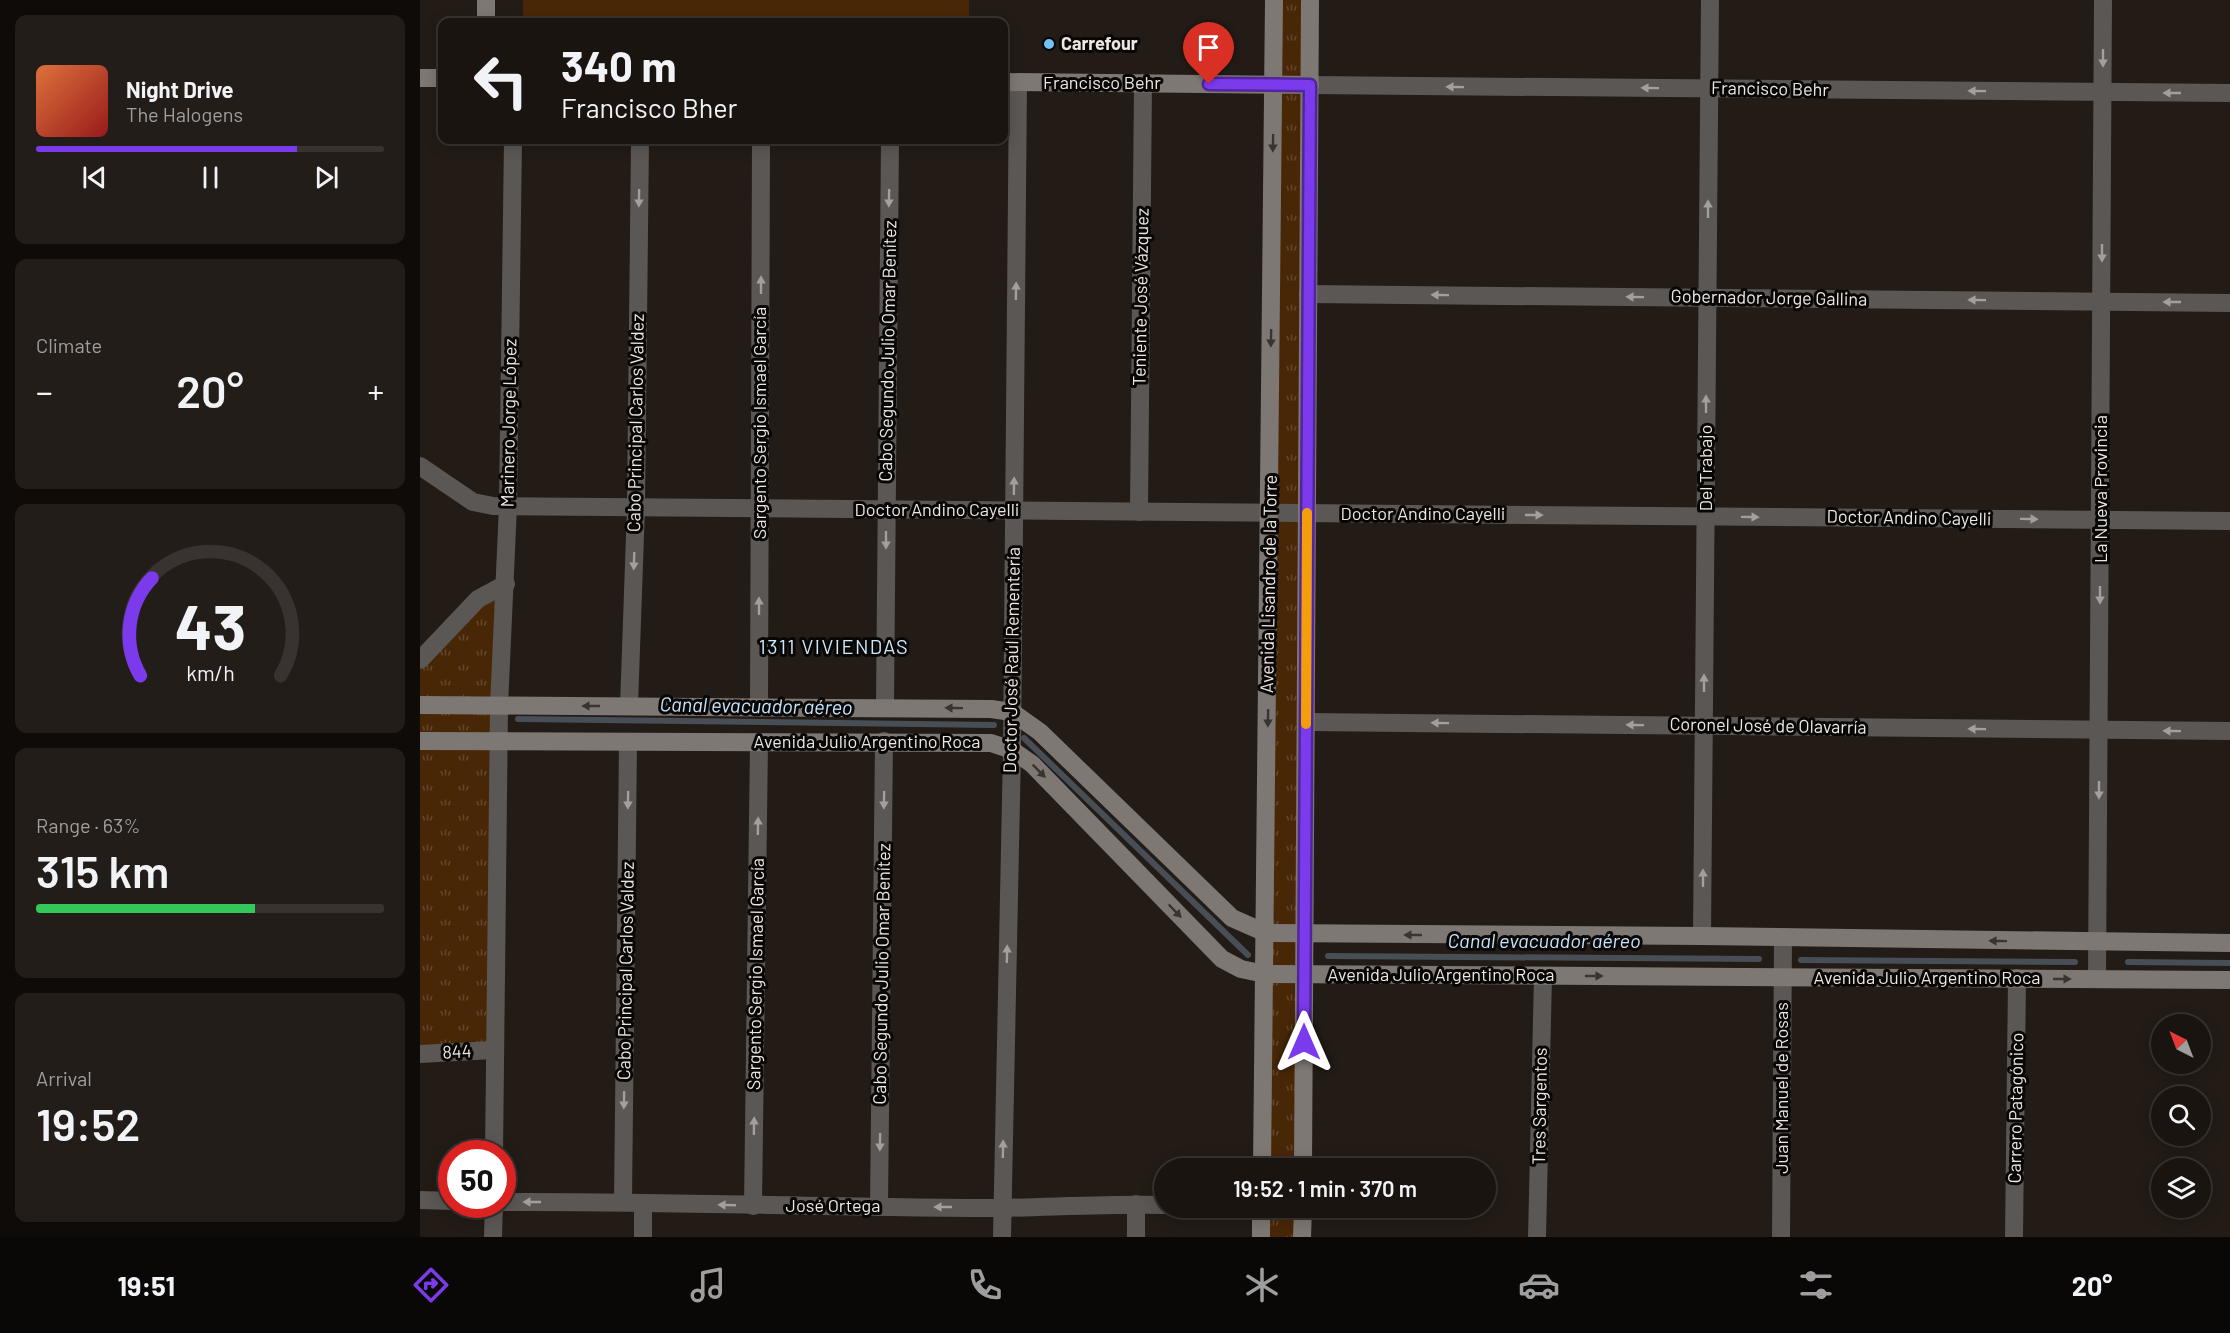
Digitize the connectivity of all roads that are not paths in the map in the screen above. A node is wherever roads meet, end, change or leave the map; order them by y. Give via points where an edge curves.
1 (486, 0) edge
2 (1274, 0) edge
3 (1310, 0) edge
4 (1710, 0) edge
5 (2103, 0) edge
6 (486, 18) edge
7 (420, 78) edge
8 (438, 78) edge
9 (1011, 82) edge
10 (1143, 83) junction
11 (1273, 84) junction
12 (1310, 85) junction
13 (1709, 89) junction
14 (2102, 92) junction
15 (2230, 93) edge
16 (513, 144) edge
17 (640, 144) edge
18 (761, 144) edge
19 (890, 144) edge
20 (1308, 294) junction
21 (1707, 298) junction
22 (2102, 301) junction
23 (2230, 303) edge
24 (422, 470) edge
25 (508, 506) junction
26 (636, 507) junction
27 (760, 508) junction
28 (886, 509) junction
29 (1014, 510) junction
30 (1139, 512) junction
31 (1269, 513) junction
32 (1307, 513) junction
33 (1706, 516) junction
34 (2101, 520) junction
35 (2230, 521) edge
36 (506, 584) junction
37 (420, 660) edge
38 (420, 705) edge
39 (499, 706) junction
40 (629, 706) junction
41 (759, 706) junction
42 (885, 707) junction
43 (1012, 712) junction
44 (1306, 722) junction
45 (1704, 726) junction
46 (2100, 730) junction
47 (2230, 731) edge
48 (499, 740) junction
49 (420, 741) edge
50 (884, 741) junction
51 (628, 742) junction
52 (759, 742) junction
53 (1012, 750) junction
54 (1266, 933) junction
55 (1304, 934) junction
56 (1702, 936) junction
57 (1783, 939) junction
58 (2099, 942) junction
59 (2230, 943) edge
60 (1265, 974) junction
61 (1304, 974) junction
62 (1543, 976) junction
63 (1783, 977) junction
64 (2017, 978) junction
65 (2097, 979) junction
66 (2230, 980) edge
67 (493, 1050) junction
68 (420, 1054) edge
69 (494, 1140) edge
70 (1262, 1158) edge
71 (1303, 1158) edge
72 (420, 1200) edge
73 (438, 1201) edge
74 (623, 1201) junction
75 (516, 1202) edge
76 (643, 1203) junction
77 (1136, 1204) junction
78 (1154, 1205) edge
79 (753, 1206) junction
80 (879, 1206) junction
81 (1002, 1208) junction
82 (494, 1218) edge
83 (1261, 1218) edge
84 (1303, 1218) edge
85 (493, 1237) edge
86 (643, 1237) edge
87 (1002, 1237) edge
88 (1136, 1237) edge
89 (1261, 1237) edge
90 (1302, 1237) edge
91 (1537, 1237) edge
92 (1781, 1237) edge
93 (2014, 1237) edge

1 - 6 main road
2 - 11 main road, Avenida Lisandro de la Torre
3 - 12 main road, Avenida Lisandro de la Torre
4 - 13 street, Del Trabajo
5 -> 14 street, La Nueva Provincia
7 - 8 main road
9 - 10 main road, Francisco Behr
29 -> 9 street, Doctor José Raúl Rementería
10 - 11 main road, Francisco Behr
10 - 30 street, Teniente José Vázquez
11 - 12 main road, Francisco Behr
11 -> 31 main road, Avenida Lisandro de la Torre
13 -> 12 street, Francisco Behr
12 - 20 main road, Avenida Lisandro de la Torre
14 -> 13 street, Francisco Behr
21 -> 13 street, Del Trabajo
15 -> 14 street, Francisco Behr
14 -> 22 street, La Nueva Provincia
16 - 25 street, Marinero Jorge López
17 -> 26 street, Cabo Principal Carlos Valdez
27 -> 18 street, Sargento Sergio Ismael García
19 -> 28 street, Cabo Segundo Julio Omar Benítez
21 -> 20 street, Gobernador Jorge Gallina
20 - 32 main road, Avenida Lisandro de la Torre
22 -> 21 street, Gobernador Jorge Gallina
33 -> 21 street, Del Trabajo
23 -> 22 street, Gobernador Jorge Gallina
22 - 34 street, La Nueva Provincia
24 - 25 street, Doctor Andino Cayelli via 473,502
25 - 26 street, Doctor Andino Cayelli
25 - 36 street, Marinero Jorge López
26 - 27 street, Doctor Andino Cayelli
26 -> 40 street, Cabo Principal Carlos Valdez
27 - 28 street, Doctor Andino Cayelli
41 -> 27 street, Sargento Sergio Ismael García
28 - 29 street, Doctor Andino Cayelli
28 -> 42 street, Cabo Segundo Julio Omar Benítez
29 - 30 street, Doctor Andino Cayelli
29 - 43 street, Doctor José Raúl Rementería
30 - 31 street, Doctor Andino Cayelli
31 - 32 street, Doctor Andino Cayelli
31 -> 54 main road, Avenida Lisandro de la Torre
32 -> 33 street, Doctor Andino Cayelli
32 - 44 main road, Avenida Lisandro de la Torre
33 -> 34 street, Doctor Andino Cayelli
45 -> 33 street, Del Trabajo
34 - 35 street, Doctor Andino Cayelli
34 -> 46 street, La Nueva Provincia
36 - 37 street via 478,599
36 - 39 street, Marinero Jorge López
38 - 39 main road, Avenida Julio Argentino Roca
40 -> 39 main road, Avenida Julio Argentino Roca
39 - 48 street, Marinero Jorge López
40 - 41 main road, Avenida Julio Argentino Roca
41 - 42 main road, Avenida Julio Argentino Roca
43 -> 42 main road, Avenida Julio Argentino Roca
43 - 53 street, Doctor José Raúl Rementería
43 - 54 main road, Avenida Julio Argentino Roca via 1040,732 1232,918
45 -> 44 street, Coronel José de Olavarría
44 - 55 main road, Avenida Lisandro de la Torre
46 -> 45 street, Coronel José de Olavarría
56 -> 45 street, Del Trabajo
47 -> 46 street, Coronel José de Olavarría
46 -> 58 street, La Nueva Provincia
48 - 49 main road, Avenida Julio Argentino Roca
48 - 51 main road, Avenida Julio Argentino Roca
48 - 67 street, Marinero Jorge López
50 - 52 main road, Avenida Julio Argentino Roca
50 - 53 main road, Avenida Julio Argentino Roca via 992,742
50 -> 80 street, Cabo Segundo Julio Omar Benítez
51 - 52 main road, Avenida Julio Argentino Roca
51 -> 74 street, Cabo Principal Carlos Valdez
79 -> 52 street, Sargento Sergio Ismael García
53 -> 60 main road, Avenida Julio Argentino Roca via 1032,764 1222,959 1241,969
81 -> 53 street, Doctor José Raúl Rementería
54 - 55 main road, Avenida Julio Argentino Roca
54 - 60 main road, Avenida Lisandro de la Torre
56 -> 55 main road, Avenida Julio Argentino Roca
55 - 61 main road, Avenida Lisandro de la Torre
56 - 57 main road, Avenida Julio Argentino Roca
58 -> 57 main road, Avenida Julio Argentino Roca
57 - 63 street, Juan Manuel de Rosas
58 - 59 main road, Avenida Julio Argentino Roca
58 - 65 street, La Nueva Provincia
60 - 61 main road, Avenida Julio Argentino Roca
60 - 70 main road, Avenida Lisandro de la Torre
61 - 62 main road, Avenida Julio Argentino Roca
61 - 71 main road, Avenida Lisandro de la Torre
62 -> 63 main road, Avenida Julio Argentino Roca
62 - 91 street, Tres Sargentos
63 - 64 main road, Avenida Julio Argentino Roca
63 - 92 street, Juan Manuel de Rosas
64 -> 65 main road, Avenida Julio Argentino Roca
64 - 93 street, Carrero Patagónico
65 - 66 main road, Avenida Julio Argentino Roca
67 - 68 street, 844
67 - 69 street, Marinero Jorge López
72 - 73 street
74 -> 75 street, José Ortega
74 - 76 street, José Ortega
79 -> 76 street, José Ortega
76 - 86 street
77 - 78 street, José Ortega
77 - 81 street, José Ortega
77 - 88 street
79 - 80 street, José Ortega
81 -> 80 street, José Ortega
81 - 87 street, Doctor José Raúl Rementería
82 - 85 street
83 - 89 main road
84 - 90 main road

